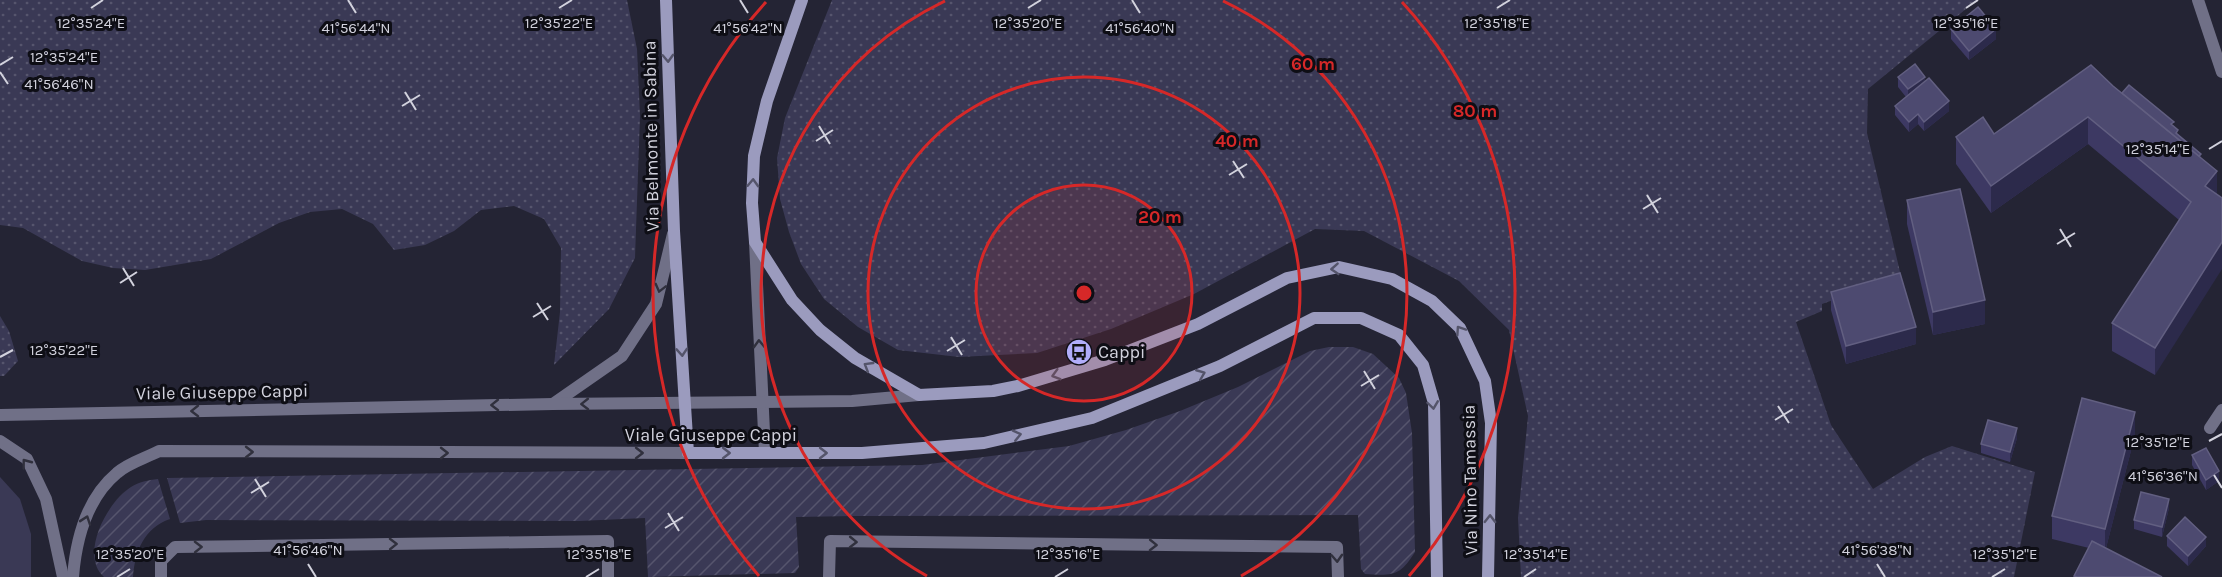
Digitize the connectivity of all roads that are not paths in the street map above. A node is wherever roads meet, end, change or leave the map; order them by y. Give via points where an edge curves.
1 (666, 0) edge
2 (802, 0) edge
3 (2198, 0) edge
4 (2222, 72) edge
5 (674, 231) junction
6 (755, 242) junction
7 (1392, 279) joint
8 (1399, 335) joint
9 (919, 395) junction
10 (686, 402) junction
11 (762, 402) junction
12 (553, 404) junction
13 (2222, 410) edge
14 (0, 415) edge
15 (2210, 428) dead end
16 (0, 441) edge
17 (688, 453) junction
18 (765, 453) junction
19 (63, 577) edge
20 (73, 577) edge
21 (161, 577) edge
22 (608, 577) edge
23 (829, 577) edge
24 (1338, 577) edge
25 (1437, 577) edge
26 (1488, 577) edge

1 -> 5 street, Via Belmonte in Sabina
6 -> 2 street via 754,156 767,100
3 - 4 street
5 -> 10 street
5 -> 12 street, Via Belmonte in Sabina via 656,304 622,356
9 -> 6 street via 855,358 820,330 792,300
11 -> 6 street
7 -> 9 street, Viale Giuseppe Cappi via 1339,267 1287,278 1198,324 1105,360 993,391
26 -> 7 street, Via Nino Tamassia via 1491,423 1485,381 1460,328 1432,301
18 -> 8 street, Viale Giuseppe Cappi via 862,453 984,443 1092,418 1220,366 1314,318 1361,318
8 -> 25 street, Via Nino Tamassia via 1423,365 1434,403
9 - 11 street, Viale Giuseppe Cappi via 852,401
10 - 11 street, Viale Giuseppe Cappi
10 -> 12 street, Viale Giuseppe Cappi
10 - 17 street
11 - 18 street
12 -> 14 street, Viale Giuseppe Cappi
13 - 15 street
19 -> 16 street via 46,500 27,459
17 -> 18 street, Viale Giuseppe Cappi
20 -> 17 street, Viale Giuseppe Cappi via 75,550 93,499 118,471 159,451
21 -> 22 street via 161,561 175,547 608,541
23 -> 24 street via 830,542 1337,547

